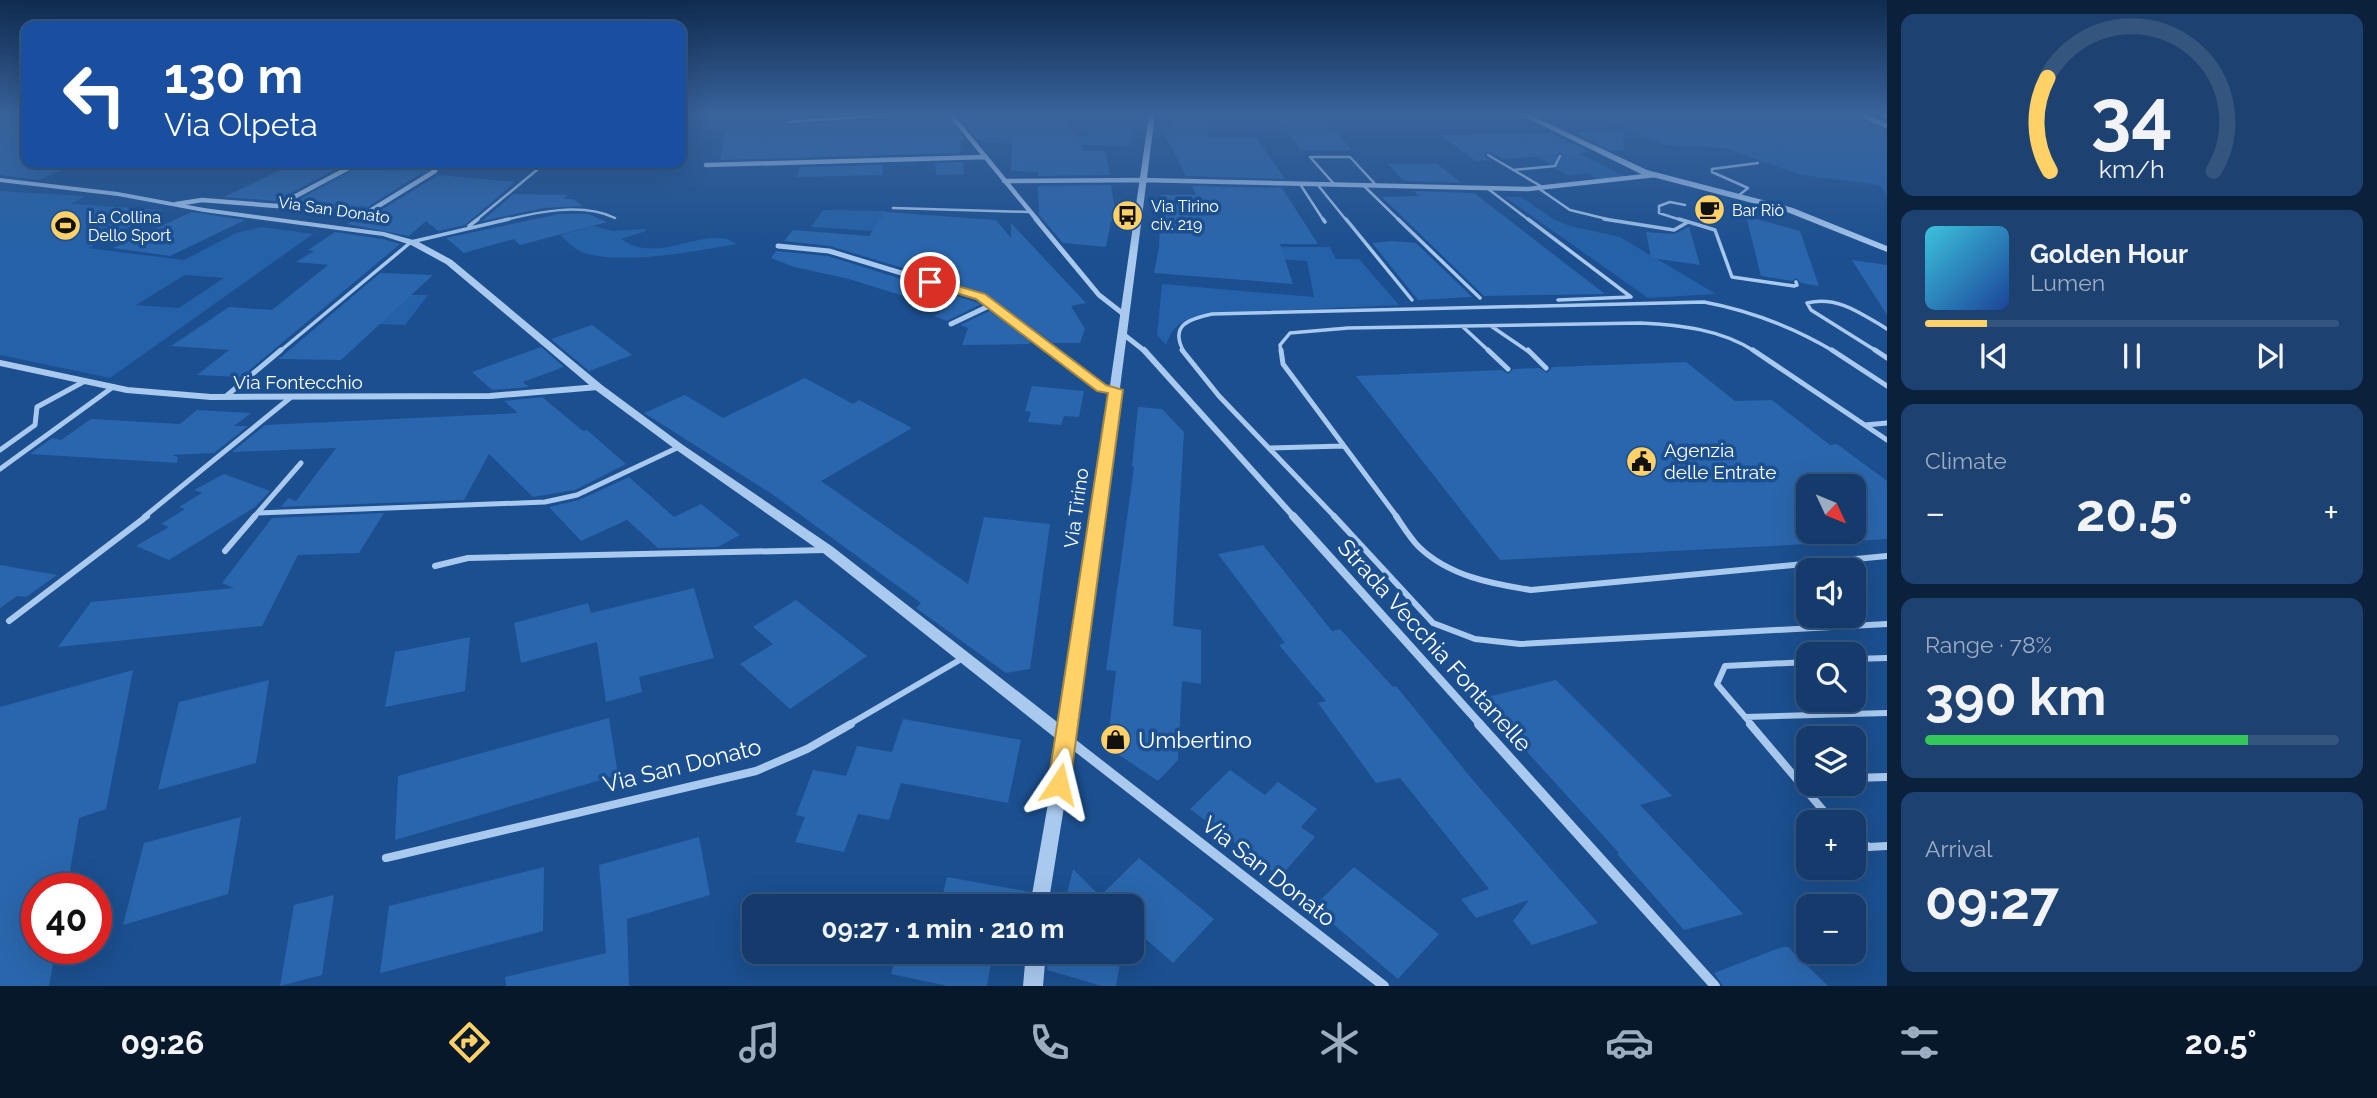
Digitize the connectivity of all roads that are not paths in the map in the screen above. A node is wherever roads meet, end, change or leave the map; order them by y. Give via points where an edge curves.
1 (846, 161) edge
2 (989, 161) edge
3 (1145, 161) edge
4 (1314, 161) edge
5 (1354, 161) edge
6 (1498, 161) edge
7 (1557, 161) edge
8 (1624, 161) edge
9 (1758, 163) dead end
10 (706, 165) dead end
11 (349, 168) edge
12 (538, 169) dead end
13 (1513, 170) junction
14 (435, 171) dead end
15 (1655, 175) junction
16 (0, 180) edge
17 (1142, 180) junction
18 (1003, 181) junction
19 (1300, 184) junction
20 (1317, 184) junction
21 (1335, 185) junction
22 (1363, 185) junction
23 (1377, 186) junction
24 (1487, 188) junction
25 (1541, 188) junction
26 (1738, 197) junction
27 (176, 204) junction
28 (279, 205) junction
29 (1685, 205) dead end
30 (893, 208) dead end
31 (1029, 212) junction
32 (615, 218) dead end
33 (1325, 222) dead end
34 (1689, 222) junction
35 (467, 228) junction
36 (411, 242) junction
37 (778, 246) dead end
38 (1887, 248) edge
39 (1796, 282) dead end
40 (1480, 298) dead end
41 (1412, 300) dead end
42 (1558, 300) dead end
43 (991, 305) junction
44 (1126, 316) junction
45 (951, 324) dead end
46 (1491, 326) junction
47 (1463, 327) junction
48 (1887, 329) edge
49 (1123, 334) junction
50 (1887, 358) edge
51 (0, 363) edge
52 (1546, 368) dead end
53 (1508, 369) dead end
54 (85, 381) junction
55 (1887, 386) edge
56 (113, 387) junction
57 (598, 387) junction
58 (1116, 390) junction
59 (225, 397) junction
60 (290, 398) junction
61 (1887, 423) edge
62 (1865, 425) junction
63 (1887, 440) edge
64 (1344, 446) junction
65 (678, 447) junction
66 (1270, 448) junction
67 (0, 450) edge
68 (301, 463) dead end
69 (0, 469) edge
70 (258, 513) junction
71 (828, 550) junction
72 (225, 551) dead end
73 (1887, 556) edge
74 (435, 566) dead end
75 (9, 621) dead end
76 (1887, 624) edge
77 (965, 657) junction
78 (1887, 657) edge
79 (1866, 658) edge
80 (1796, 663) edge
81 (1887, 713) edge
82 (1745, 717) junction
83 (1067, 739) junction
84 (1887, 777) edge
85 (1866, 778) edge
86 (1796, 779) edge
87 (1811, 796) edge
88 (1823, 810) edge
89 (1866, 845) edge
90 (1887, 846) edge
91 (386, 858) dead end
92 (1041, 894) edge
93 (1035, 964) edge
94 (1033, 986) edge
95 (1384, 986) edge
96 (1715, 986) edge

1 - 10 street
2 - 18 street
3 - 17 street, Via Tirino
4 - 21 lane
5 - 23 lane
6 - 13 lane
7 - 13 lane via 1555,166
8 - 15 street
9 - 26 lane via 1712,169 1748,188
11 - 28 street
12 - 35 lane
13 - 25 lane
14 - 28 street via 372,212
15 - 25 street
15 - 26 street
16 - 27 street, Via San Donato
17 - 18 street
17 - 19 street
17 - 44 street, Via Tirino
18 - 31 street
19 - 20 street
19 - 33 lane
20 - 21 street
20 - 41 lane
21 - 22 street
22 - 23 street
22 - 40 lane
23 - 24 street
24 - 25 street
24 - 42 lane via 1631,297
25 - 34 lane via 1570,211 1591,217 1674,230
26 - 38 street via 1822,220
27 - 28 street via 202,200
27 - 36 street, Via San Donato via 384,234
29 - 34 lane via 1665,203 1659,206 1659,213
30 - 31 lane
31 - 44 street via 1099,295
32 - 35 lane via 586,209
34 - 39 lane via 1715,230 1732,277 1794,286
35 - 36 lane
36 - 57 street, Via San Donato via 449,262
36 - 59 lane
37 - 43 street via 829,251 980,297
43 - 45 street
43 - 58 street via 1102,388
44 - 49 street, Via Tirino
46 - 47 lane
46 - 52 lane via 1522,345
46 - 62 lane via 1640,323 1699,328 1751,349
47 - 53 lane
47 - 64 lane via 1290,333 1280,345 1283,364
48 - 50 lane via 1843,305 1817,300 1807,304
49 - 58 street, Via Tirino
49 - 96 street, Strada Vecchia Fontanelle via 1142,348
51 - 54 street, Via Fontecchio
54 - 56 street, Via Fontecchio
54 - 67 lane via 37,407 35,425
55 - 66 lane via 1782,321 1704,302 1224,314 1193,318 1182,325 1178,338 1183,352
56 - 59 street, Via Fontecchio
56 - 69 lane
57 - 60 street, Via Fontecchio via 490,396
57 - 65 street, Via San Donato
58 - 83 street, Via Tirino
59 - 60 street, Via Fontecchio
60 - 75 lane
61 - 62 lane
62 - 63 lane
64 - 66 lane
64 - 73 lane via 1419,547 1458,572 1488,583 1531,590
65 - 70 lane via 577,495 545,502
65 - 71 street, Via San Donato
66 - 76 lane via 1433,623 1465,638 1520,644
68 - 70 lane
70 - 72 lane
71 - 74 lane via 468,558
71 - 77 street, Via San Donato
77 - 83 street, Via San Donato
77 - 91 lane, Via San Donato via 807,749 756,771
78 - 79 lane
80 - 82 lane via 1725,666 1717,684
81 - 82 lane
82 - 86 lane
83 - 92 street, Via Tirino
83 - 95 street, Via San Donato
84 - 85 lane
87 - 88 lane
89 - 90 lane
93 - 94 street

